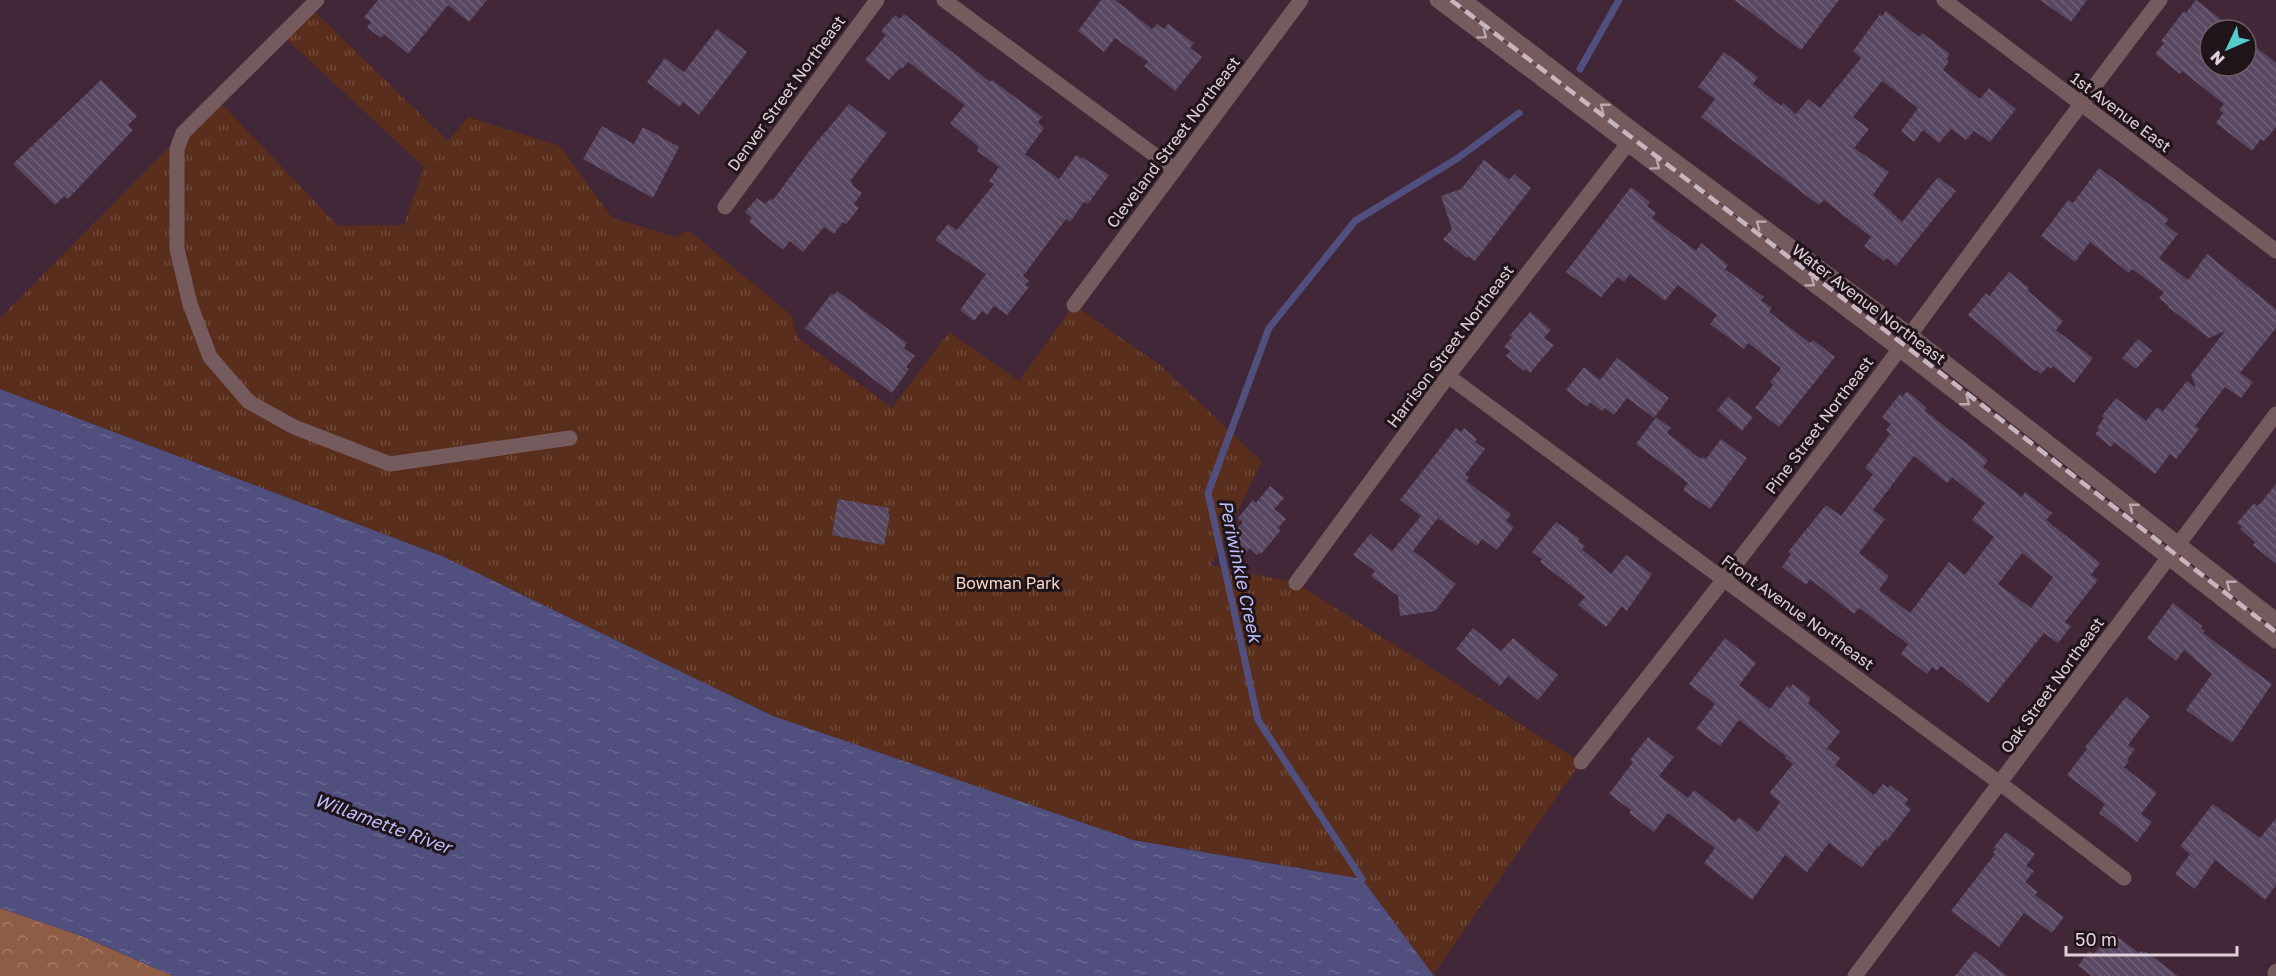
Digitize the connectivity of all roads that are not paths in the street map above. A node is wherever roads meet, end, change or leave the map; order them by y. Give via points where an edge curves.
1 (317, 0) edge
2 (877, 0) edge
3 (944, 0) edge
4 (1301, 0) edge
5 (1437, 0) edge
6 (1464, 0) edge
7 (1944, 0) edge
8 (2160, 0) edge
9 (2080, 104) junction
10 (1632, 138) junction
11 (1175, 170) junction
12 (725, 207) dead end
13 (2276, 251) edge
14 (1074, 305) dead end
15 (1909, 334) junction
16 (1899, 350) junction
17 (1448, 376) junction
18 (2276, 414) edge
19 (570, 438) dead end
20 (2179, 543) junction
21 (2168, 558) junction
22 (1724, 580) junction
23 (1296, 583) dead end
24 (2276, 620) edge
25 (2276, 641) edge
26 (1581, 762) dead end
27 (2001, 784) junction
28 (2124, 878) dead end
29 (1855, 976) edge

1 - 19 street via 183,133 177,149 177,249 190,304 210,357 249,402 294,427 390,464
2 - 12 street, Denver Street Northeast
3 - 11 street
4 - 11 street, Cleveland Street Northeast
5 -> 10 street, Water Avenue Northeast
10 -> 6 street, Water Avenue Northeast
7 - 9 street, 1st Avenue East
8 - 9 street, Pine Street Northeast
9 - 13 street, 1st Avenue East
9 - 15 street, Pine Street Northeast
15 -> 10 street, Water Avenue Northeast
10 -> 16 street, Water Avenue Northeast
10 - 17 street, Harrison Street Northeast
11 - 14 street, Cleveland Street Northeast
15 - 16 street, Pine Street Northeast
20 -> 15 street, Water Avenue Northeast
16 -> 21 street, Water Avenue Northeast
16 - 22 street, Pine Street Northeast
17 - 22 street, Front Avenue Northeast
17 - 23 street, Harrison Street Northeast
18 - 20 street, Oak Street Northeast
20 - 21 street, Oak Street Northeast
24 -> 20 street, Water Avenue Northeast
21 - 25 street, Water Avenue Northeast
21 - 27 street, Oak Street Northeast
22 - 26 street, Pine Street Northeast
22 - 27 street, Front Avenue Northeast
27 - 28 street, Front Avenue Northeast
27 - 29 street, Oak Street Northeast

